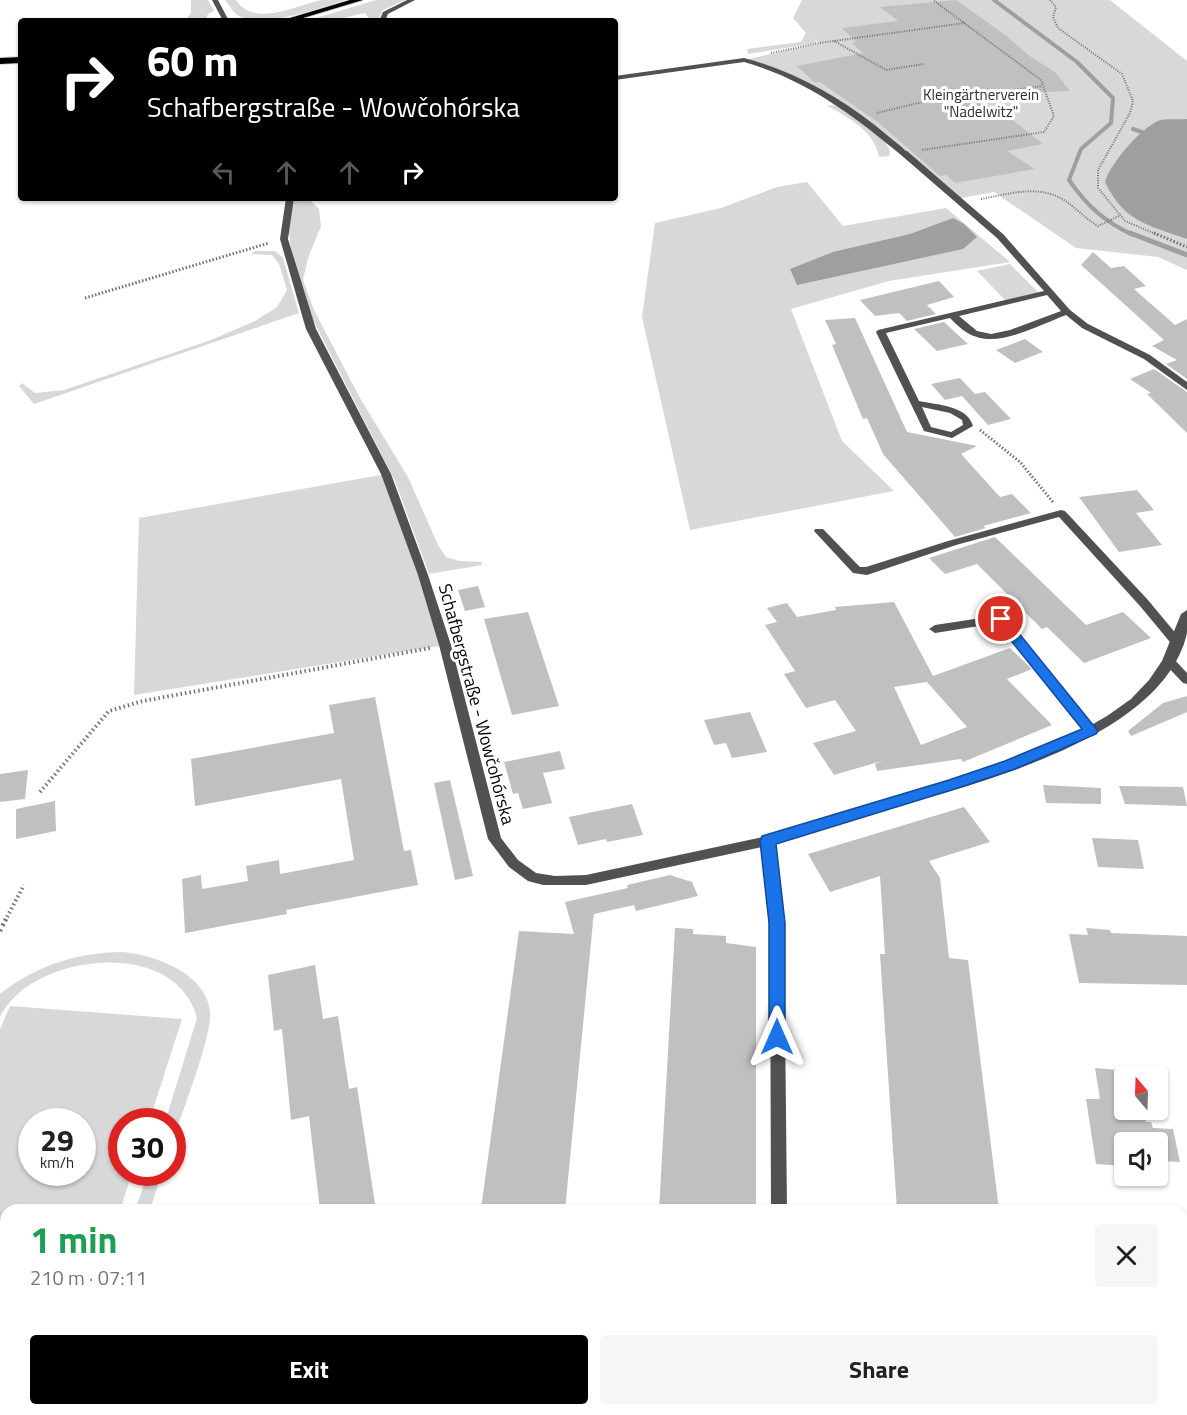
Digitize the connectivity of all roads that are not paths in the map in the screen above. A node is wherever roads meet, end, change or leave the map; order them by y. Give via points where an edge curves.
1 (215, 0) edge
2 (359, 0) edge
3 (412, 0) edge
4 (224, 18) edge
5 (295, 18) edge
6 (383, 18) edge
7 (18, 60) edge
8 (0, 62) edge
9 (618, 78) edge
10 (290, 201) edge
11 (1050, 292) junction
12 (1067, 312) junction
13 (952, 315) junction
14 (1187, 387) edge
15 (915, 403) junction
16 (819, 531) dead end
17 (1187, 614) edge
18 (935, 629) dead end
19 (1178, 644) junction
20 (1169, 661) junction
21 (1187, 680) edge
22 (1091, 731) junction
23 (768, 841) junction
24 (779, 1204) edge

1 - 4 street
2 - 5 main road
3 - 6 street via 385,13
7 - 8 main road
9 - 11 street via 744,60 785,72 861,117 1000,236
10 - 23 street, Schafbergstraße - Wowčohórska via 284,239 311,328 386,474 445,645 495,839 507,860 532,879 559,882 586,880
11 - 12 street
11 - 13 street
12 - 13 street via 1011,332 983,336
12 - 14 street via 1085,326 1147,357
13 - 15 street via 881,332
15 - 15 street via 954,411 966,418 968,426 952,435 927,429
16 - 19 street via 851,565 867,571 1061,513
17 - 19 street, Schafbergstraße - Wowčohórska
18 - 22 street via 1001,619
19 - 20 street, Schafbergstraße - Wowčohórska
20 - 21 street
20 - 22 street, Schafbergstraße - Wowčohórska via 1157,680 1134,702
22 - 23 street, Schafbergstraße - Wowčohórska via 953,785
23 - 24 street via 777,923

